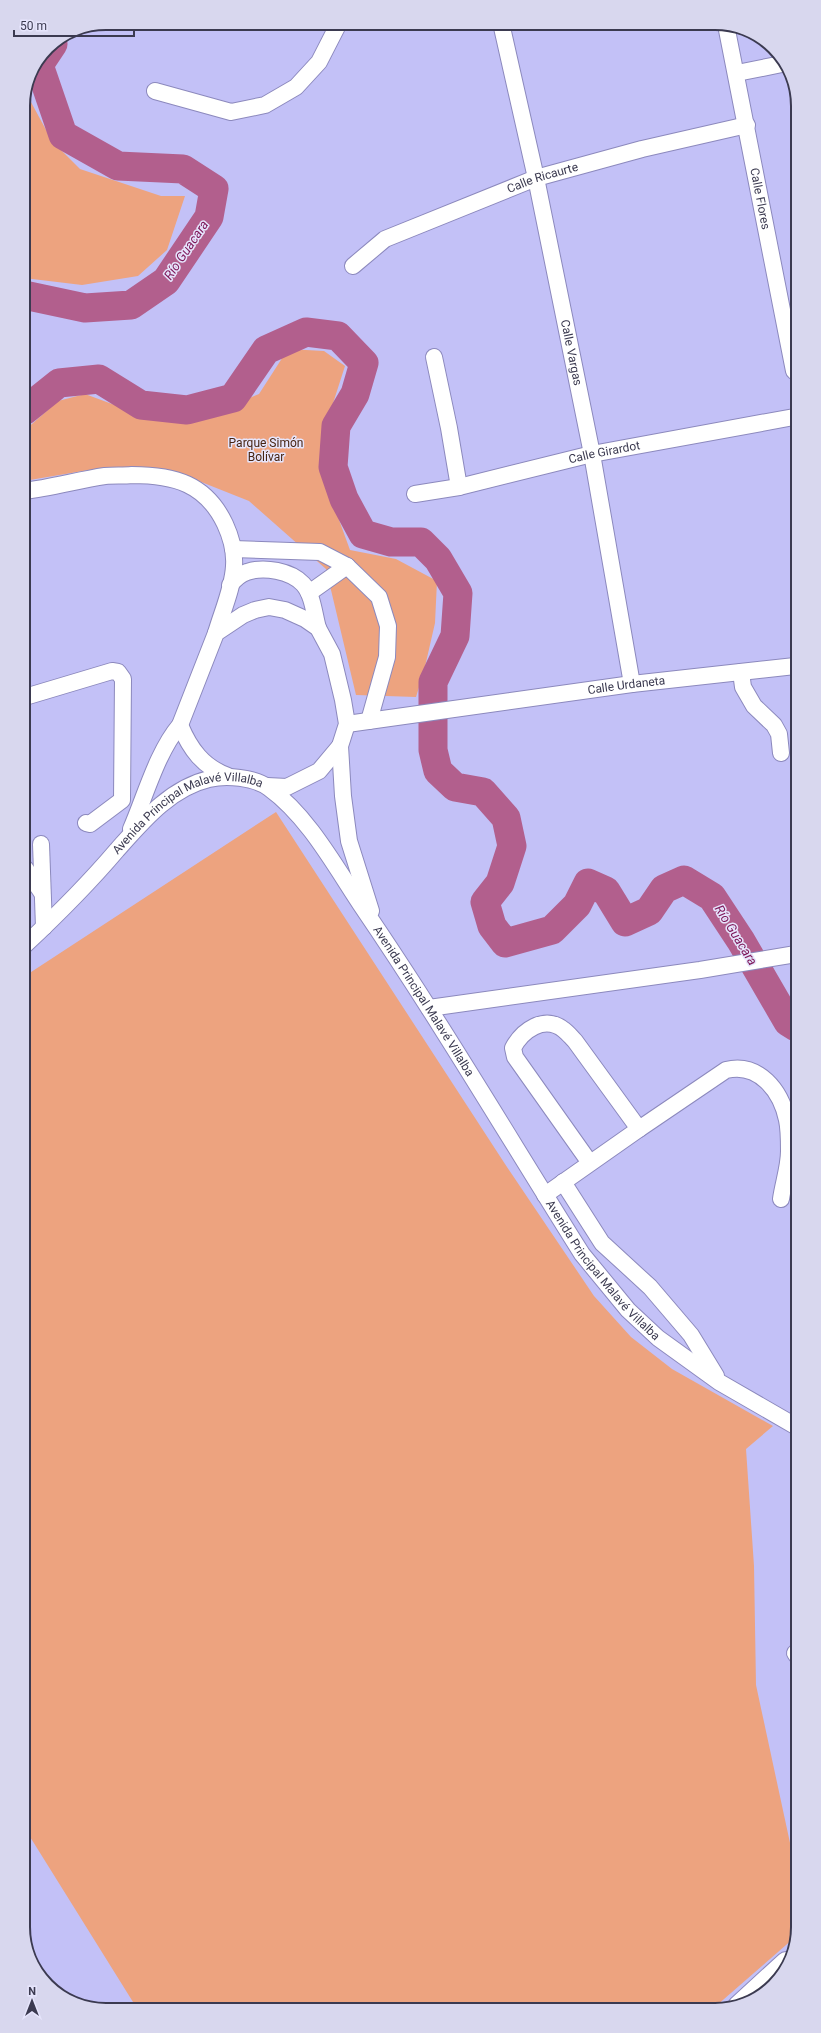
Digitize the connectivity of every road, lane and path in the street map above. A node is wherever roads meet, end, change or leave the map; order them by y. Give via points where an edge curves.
1 (335, 30) edge
2 (504, 30) edge
3 (727, 31) edge
4 (779, 65) edge
5 (737, 73) junction
6 (155, 91) dead end
7 (747, 125) junction
8 (536, 178) junction
9 (353, 266) dead end
10 (791, 355) edge
11 (434, 357) dead end
12 (791, 418) edge
13 (592, 454) junction
14 (459, 487) junction
15 (30, 490) edge
16 (415, 494) dead end
17 (233, 549) junction
18 (346, 566) junction
19 (230, 585) junction
20 (309, 593) junction
21 (318, 628) junction
22 (216, 633) junction
23 (791, 666) edge
24 (741, 672) junction
25 (632, 684) junction
26 (30, 695) edge
27 (375, 720) junction
28 (347, 724) junction
29 (180, 725) junction
30 (340, 746) junction
31 (781, 753) dead end
32 (231, 777) junction
33 (267, 786) junction
34 (86, 823) dead end
35 (128, 837) junction
36 (41, 844) dead end
37 (30, 875) edge
38 (43, 894) junction
39 (44, 927) junction
40 (376, 928) junction
41 (30, 940) edge
42 (791, 955) edge
43 (429, 1008) junction
44 (639, 1128) junction
45 (590, 1163) junction
46 (563, 1182) junction
47 (545, 1195) junction
48 (781, 1199) dead end
49 (720, 1382) junction
50 (791, 1423) edge
51 (777, 1970) edge
52 (751, 1994) edge

1 - 6 street via 319,62 296,87 265,105 231,112
2 - 8 street, Calle Vargas
3 - 5 street, Calle Flores
4 - 5 street
5 - 7 street, Calle Flores
7 - 8 street, Calle Ricaurte via 642,149
7 - 10 street, Calle Flores
8 - 9 street, Calle Ricaurte via 384,239
8 - 13 street, Calle Vargas
11 - 14 street
12 - 13 street, Calle Girardot
13 - 14 street, Calle Girardot
13 - 25 street, Calle Vargas
14 - 16 street, Calle Girardot
15 - 17 street via 106,476 168,477 192,486 207,496 218,510
17 - 18 street via 320,552
17 - 19 street via 234,566
18 - 20 street
18 - 27 street via 379,597 388,626 387,657
19 - 20 street via 238,576 266,570 292,576
19 - 22 street
20 - 21 street
21 - 22 street via 285,610 269,607 243,615
21 - 28 street via 332,654
22 - 29 street
23 - 24 street, Calle Urdaneta
24 - 25 street, Calle Urdaneta
24 - 31 street via 743,687 754,706 774,725
25 - 27 street, Calle Urdaneta
26 - 34 street via 112,670 123,679 122,800 90,824
27 - 28 street, Calle Urdaneta
28 - 30 street
29 - 32 street via 185,738 205,765
29 - 35 street via 156,770
30 - 33 street via 319,771 287,787
30 - 40 street via 349,842
32 - 33 street, Avenida Principal Malavé Villalba
32 - 35 street, Avenida Principal Malavé Villalba via 211,778 191,784 175,794
33 - 40 street, Avenida Principal Malavé Villalba via 298,813
35 - 39 street, Avenida Principal Malavé Villalba
36 - 38 street
37 - 38 street
38 - 39 street
39 - 41 street, Avenida Principal Malavé Villalba
40 - 43 street, Avenida Principal Malavé Villalba
42 - 43 street via 700,970
43 - 47 street, Avenida Principal Malavé Villalba
44 - 45 street
44 - 45 street via 575,1041 563,1029 550,1024 540,1024 519,1036 513,1048 515,1057
44 - 48 street via 726,1070 736,1068 752,1071 764,1077 775,1090 787,1120 789,1152
45 - 46 street
46 - 47 street
46 - 49 street via 602,1243 650,1288 681,1323
47 - 49 street, Avenida Principal Malavé Villalba via 582,1254 628,1310 658,1338
49 - 50 street, Avenida Principal Malavé Villalba
51 - 52 main road

